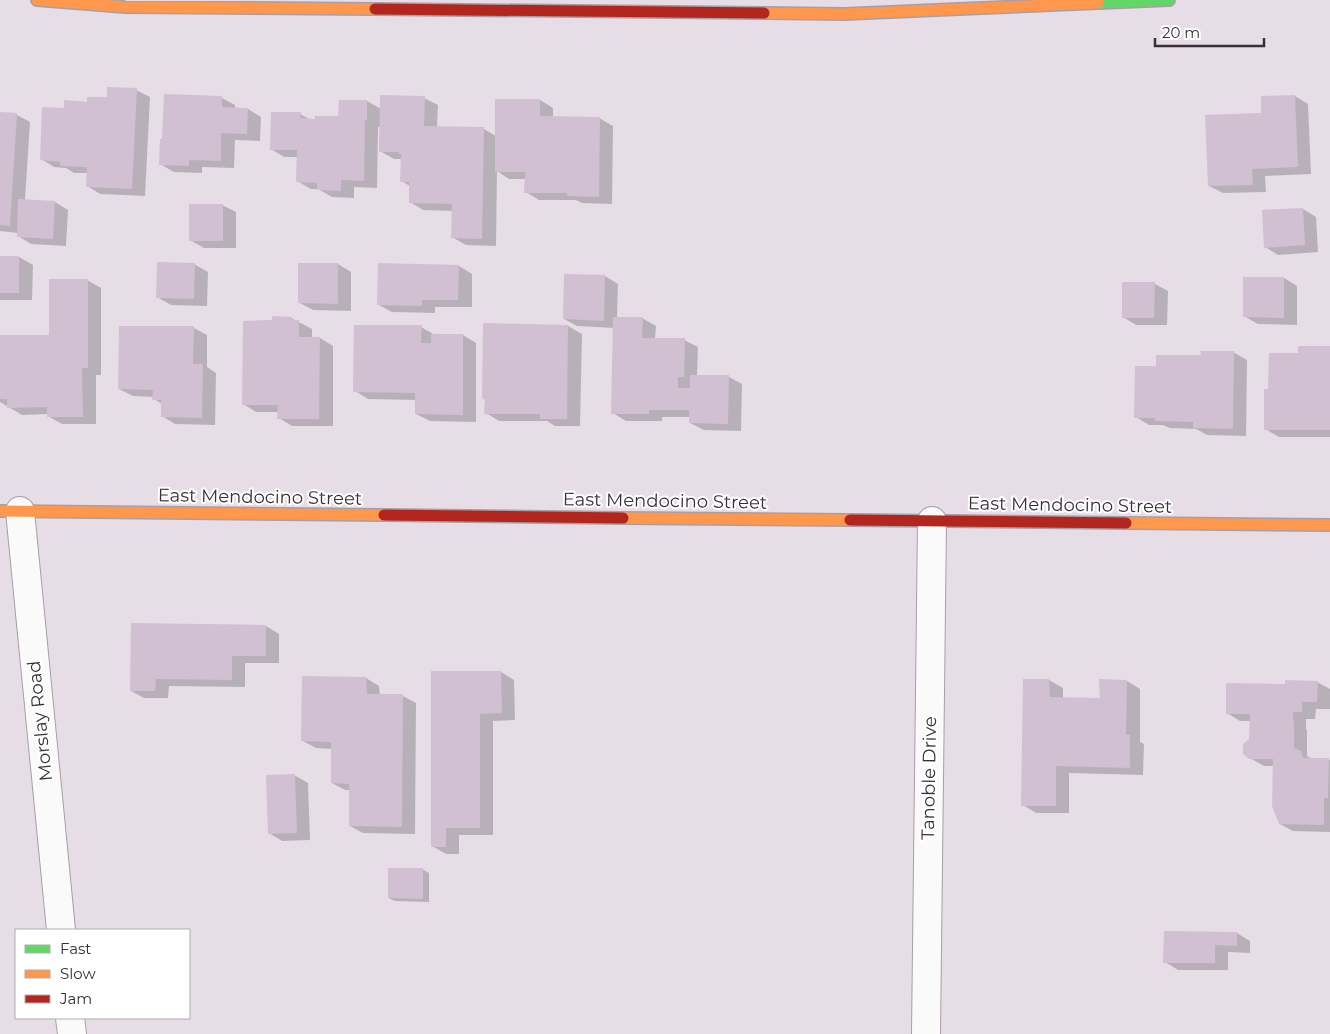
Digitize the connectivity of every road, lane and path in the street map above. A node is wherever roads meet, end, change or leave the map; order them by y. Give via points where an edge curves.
1 (37, 0) edge
2 (1169, 0) edge
3 (10, 511) edge
4 (932, 521) junction
5 (1330, 525) edge
6 (61, 929) edge
7 (70, 1019) edge
8 (72, 1034) edge
9 (926, 1034) edge

1 - 2 street via 125,7 844,14
3 - 4 street, East Mendocino Street
3 - 6 street, Morslay Road
4 - 5 street, East Mendocino Street
4 - 9 street, Tanoble Drive
7 - 8 street

